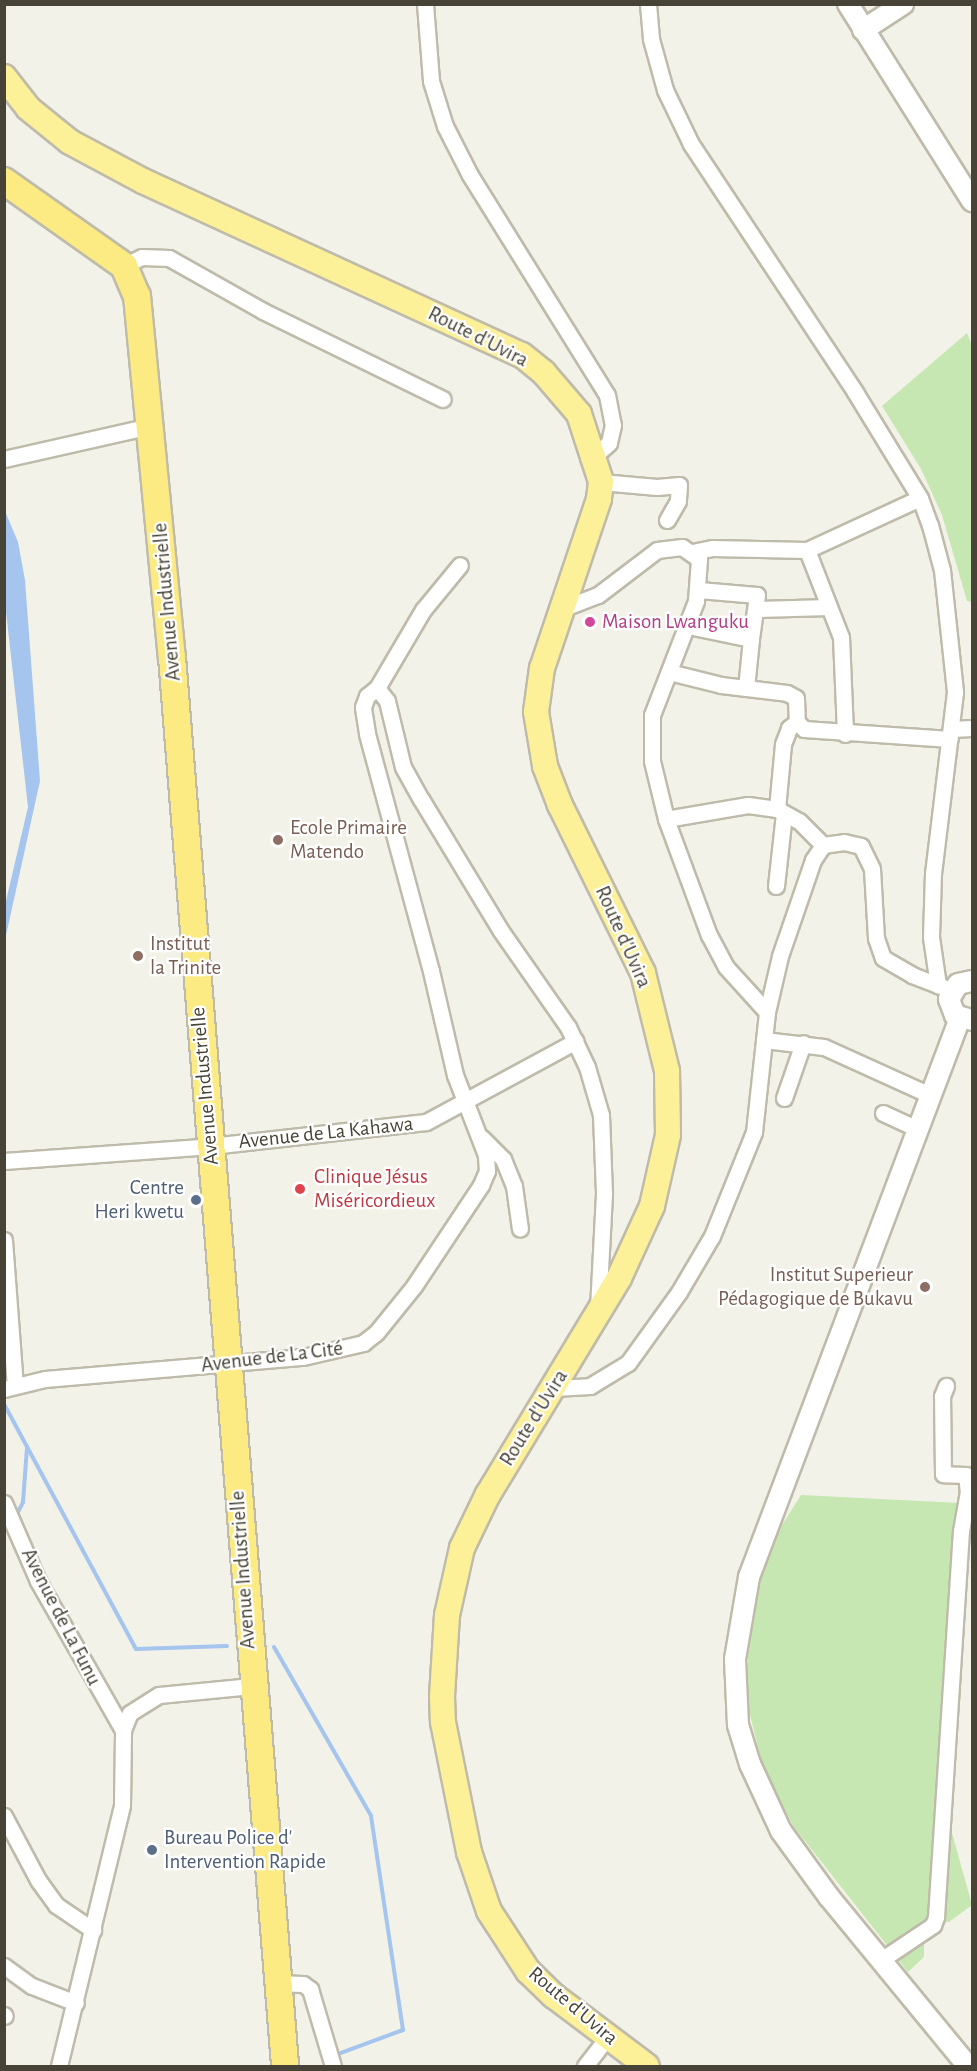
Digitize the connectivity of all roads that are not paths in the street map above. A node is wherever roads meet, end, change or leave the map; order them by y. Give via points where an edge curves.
1 (425, 4) edge
2 (648, 4) edge
3 (848, 4) edge
4 (903, 4) edge
5 (863, 30) junction
6 (4, 77) edge
7 (4, 181) edge
8 (972, 201) edge
9 (124, 266) junction
10 (443, 399) dead end
11 (151, 426) junction
12 (593, 457) junction
13 (7, 459) edge
14 (601, 482) junction
15 (920, 498) junction
16 (667, 520) dead end
17 (807, 550) junction
18 (692, 552) junction
19 (460, 565) dead end
20 (699, 590) junction
21 (829, 607) junction
22 (564, 608) junction
23 (757, 609) junction
24 (688, 626) junction
25 (751, 639) junction
26 (669, 672) junction
27 (377, 688) junction
28 (746, 688) junction
29 (797, 722) junction
30 (972, 728) edge
31 (845, 734) junction
32 (951, 734) junction
33 (780, 811) junction
34 (666, 819) junction
35 (823, 845) junction
36 (776, 885) dead end
37 (972, 981) edge
38 (944, 987) junction
39 (767, 1012) junction
40 (966, 1019) edge
41 (764, 1040) junction
42 (576, 1041) junction
43 (802, 1043) junction
44 (930, 1095) junction
45 (784, 1098) dead end
46 (464, 1103) junction
47 (883, 1113) dead end
48 (917, 1129) junction
49 (479, 1136) junction
50 (211, 1146) junction
51 (4, 1161) edge
52 (520, 1229) dead end
53 (4, 1240) edge
54 (598, 1312) junction
55 (227, 1364) junction
56 (946, 1386) dead end
57 (10, 1387) edge
58 (554, 1388) junction
59 (5, 1504) edge
60 (252, 1686) junction
61 (123, 1730) junction
62 (4, 1816) edge
63 (93, 1930) junction
64 (881, 1960) junction
65 (4, 1966) edge
66 (276, 1983) junction
67 (76, 2003) junction
68 (608, 2037) junction
69 (59, 2067) edge
70 (285, 2067) edge
71 (333, 2067) edge
72 (585, 2067) edge
73 (647, 2067) edge
74 (968, 2067) edge

1 - 12 street via 431,81 445,126 470,175 607,395 614,425 609,443
2 - 15 street via 658,67 682,127 796,299
3 - 5 street
4 - 5 street
5 - 8 street
6 - 12 main road, Route d'Uvira via 28,108 70,142 142,181 522,355 579,414
7 - 9 highway
9 - 10 street via 142,257 169,258 263,311
9 - 11 highway, Avenue Industrielle via 137,296
11 - 13 street
11 - 50 highway, Avenue Industrielle
12 - 14 main road, Route d'Uvira
14 - 16 street via 679,485 678,501
14 - 22 main road, Route d'Uvira via 593,524
15 - 17 street
15 - 32 street via 942,570 950,625 954,692
17 - 18 street via 712,548
17 - 21 street
18 - 20 street via 699,558
18 - 22 street via 668,546 657,550 598,595
19 - 27 street, Avenue de La Cité via 423,610
20 - 23 street via 757,596
20 - 24 street
21 - 23 street
21 - 31 street via 843,648 840,677 846,688
22 - 54 main road, Route d'Uvira via 537,690 536,712 545,766 560,805 643,973 661,1038 669,1101 662,1169 651,1206 619,1278
23 - 25 street
24 - 25 street
24 - 26 street
25 - 28 street
26 - 28 street
26 - 34 street via 652,715 650,737 657,789
27 - 42 street via 387,701 403,767 421,799 501,930
27 - 46 street, Avenue de La Cité via 367,696 363,707 367,733
28 - 29 street via 780,691 796,698
29 - 31 street via 804,729
29 - 33 street via 789,728 783,744
30 - 32 street
31 - 32 street
32 - 38 street via 933,873 931,937
33 - 34 street via 748,805
33 - 35 street via 800,822
33 - 36 street
34 - 39 street via 717,951 726,967
35 - 38 street via 832,841 861,846 872,869 876,938 883,958
35 - 39 street via 813,860 783,946
37 - 38 street
38 - 40 street via 949,1005
39 - 41 street
40 - 44 street
41 - 43 street
41 - 58 street via 754,1132 703,1254 628,1363 590,1386
42 - 46 street, Avenue de La Kahawa
42 - 54 street via 601,1115 604,1194
43 - 44 street via 824,1047
43 - 45 street
44 - 48 street
46 - 49 street, Avenue de La Cité
46 - 50 street, Avenue de La Kahawa via 426,1122
47 - 48 street
48 - 64 street via 748,1577 735,1659 738,1725 764,1800 815,1878
49 - 52 street via 503,1160 514,1186
49 - 55 street, Avenue de La Cité via 487,1171 481,1185 414,1286 376,1333 363,1343 328,1354
50 - 51 street, Avenue de La Kahawa
50 - 55 highway, Avenue Industrielle
53 - 57 street
54 - 58 main road, Route d'Uvira
55 - 57 street, Avenue de La Cité
55 - 60 highway, Avenue Industrielle
56 - 64 street via 942,1396 943,1474 966,1475 968,1493 961,1531 936,1917 933,1925
58 - 68 main road, Route d'Uvira via 488,1494 462,1548 447,1615 443,1722 469,1852 489,1911 528,1971
59 - 61 street, Avenue de La Funu via 38,1581
60 - 61 street via 159,1695 130,1713
60 - 66 highway, Avenue Industrielle
61 - 63 street via 122,1804
62 - 63 street via 56,1905
63 - 67 street
64 - 74 street
65 - 67 street via 32,1986
66 - 70 highway, Avenue Industrielle
66 - 71 street via 303,1984 310,1989
67 - 69 street
68 - 72 street
68 - 73 main road, Route d'Uvira

